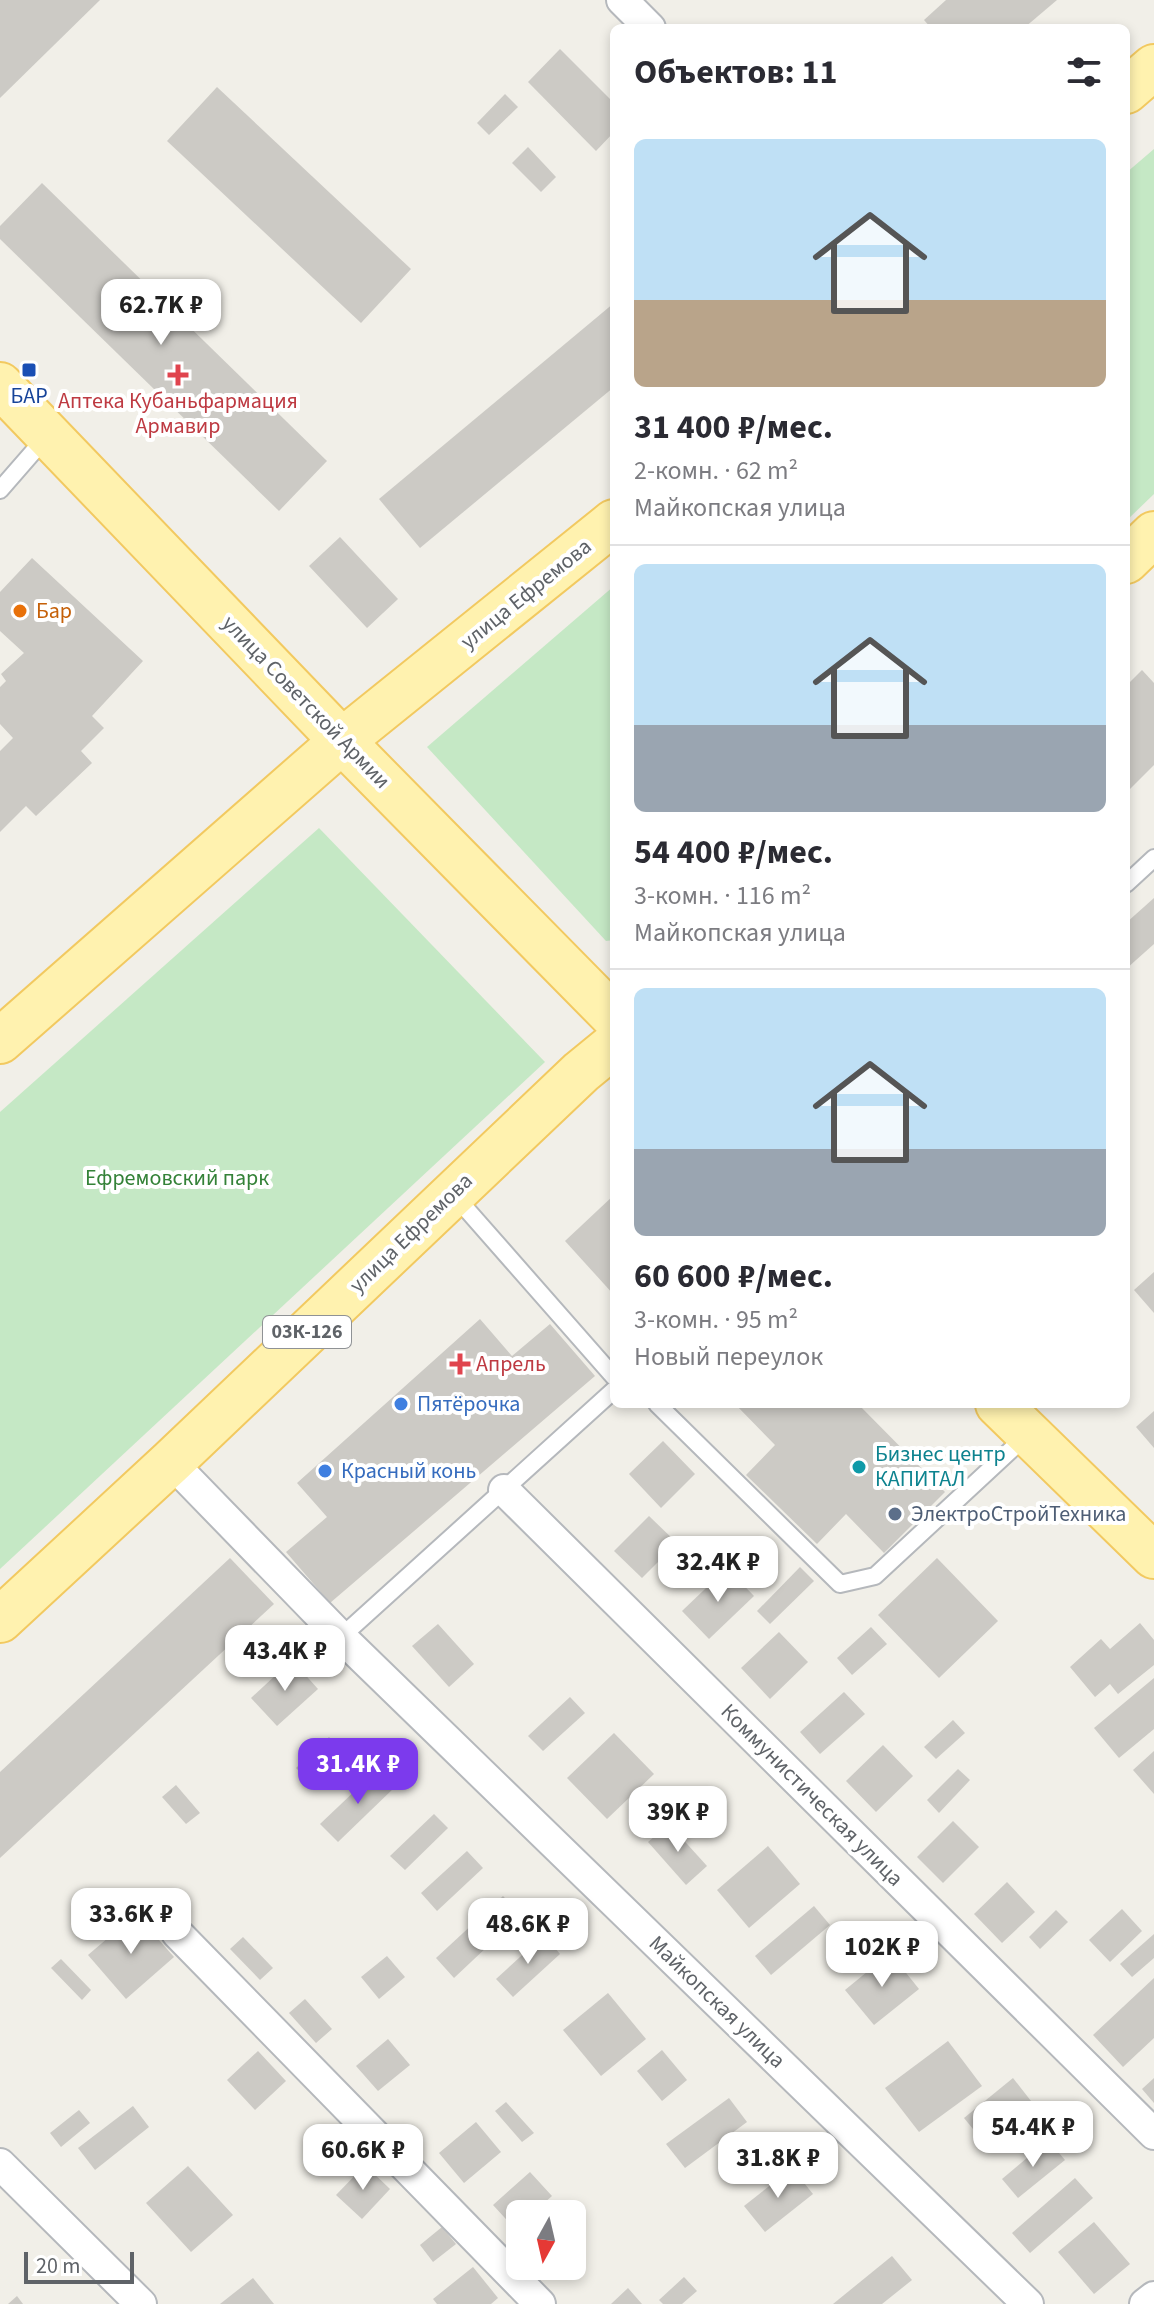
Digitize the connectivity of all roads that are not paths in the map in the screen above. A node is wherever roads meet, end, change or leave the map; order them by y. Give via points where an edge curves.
1 (622, 0) edge
2 (646, 24) edge
3 (1154, 67) edge
4 (1130, 88) edge
5 (0, 385) edge
6 (48, 435) junction
7 (0, 490) edge
8 (610, 525) edge
9 (1154, 534) edge
10 (1130, 557) edge
11 (342, 741) junction
12 (1154, 858) edge
13 (1130, 880) edge
14 (610, 1013) edge
15 (0, 1041) edge
16 (610, 1048) edge
17 (452, 1193) junction
18 (610, 1372) edge
19 (610, 1394) edge
20 (661, 1408) edge
21 (1013, 1419) edge
22 (171, 1462) junction
23 (504, 1490) junction
24 (1154, 1556) edge
25 (0, 1620) edge
26 (341, 1637) junction
27 (177, 1933) dead end
28 (1154, 2134) edge
29 (0, 2164) edge
30 (1154, 2297) edge
31 (141, 2304) edge
32 (540, 2304) edge
33 (1028, 2304) edge
34 (1145, 2304) edge

1 - 2 street
3 - 4 main road
5 - 6 main road, улица Советской Армии
6 - 7 lane
6 - 11 main road, улица Советской Армии
8 - 11 main road, улица Ефремова
9 - 10 main road
11 - 14 main road, улица Советской Армии
11 - 15 main road, улица Ефремова
12 - 13 lane
16 - 17 main road, улица Ефремова / 03К-126
17 - 18 lane
17 - 22 main road, улица Ефремова / 03К-126
19 - 23 lane
20 - 21 lane via 840,1584 875,1576
21 - 24 main road
22 - 25 main road, улица Ефремова / 03К-126
22 - 26 street, Майкопская улица
23 - 26 lane
23 - 28 street, Коммунистическая улица
26 - 33 street, Майкопская улица
27 - 32 street
29 - 31 street
30 - 34 street

